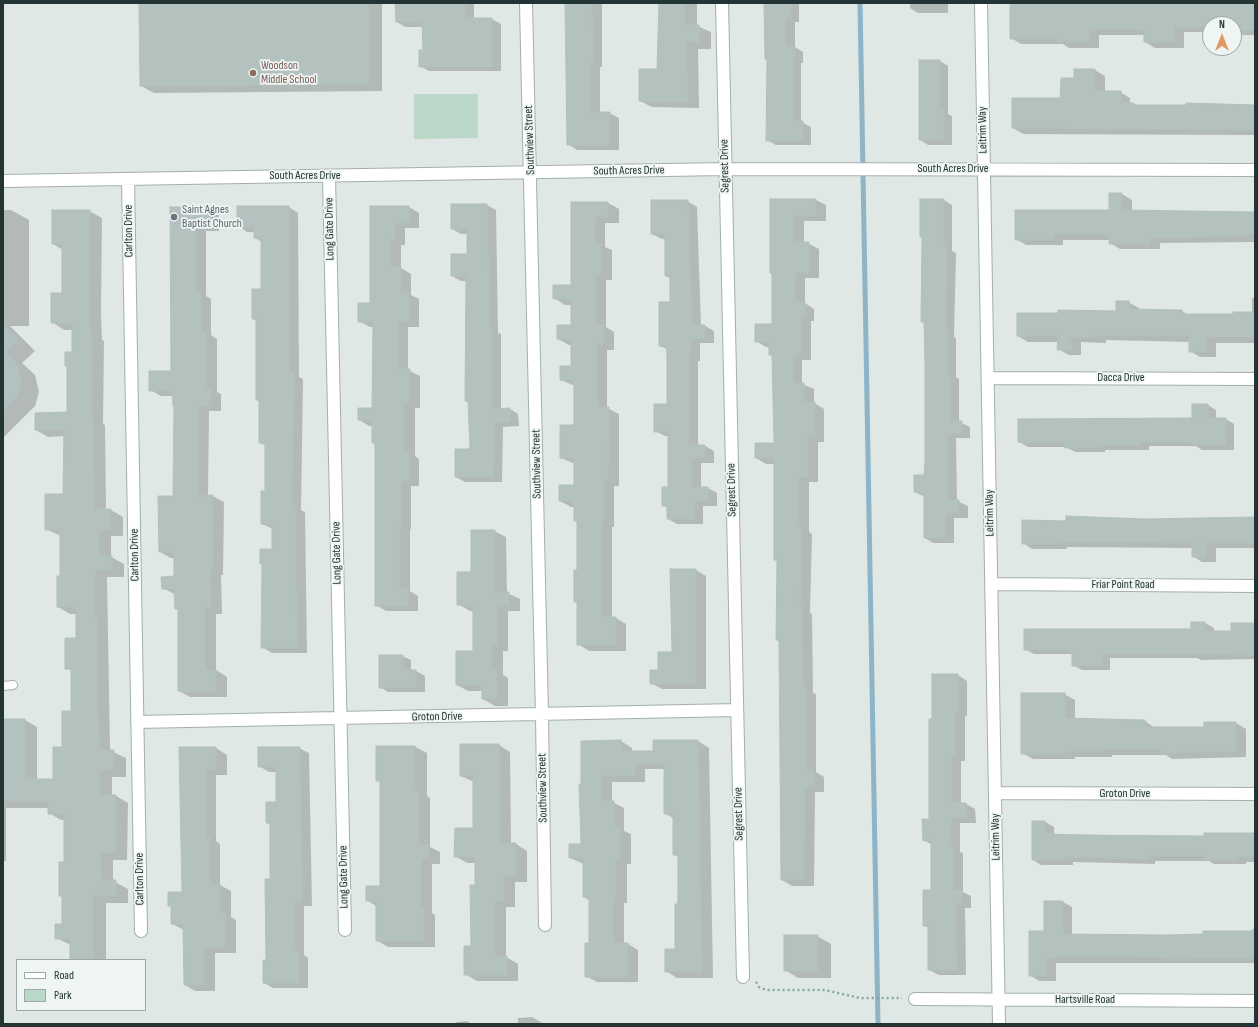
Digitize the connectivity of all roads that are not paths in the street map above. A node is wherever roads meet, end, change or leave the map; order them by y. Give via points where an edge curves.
1 (526, 3) edge
2 (722, 3) edge
3 (981, 3) edge
4 (725, 169) junction
5 (984, 169) junction
6 (1255, 170) edge
7 (531, 173) junction
8 (329, 176) junction
9 (128, 179) junction
10 (3, 181) edge
11 (988, 378) junction
12 (1255, 379) edge
13 (991, 584) junction
14 (1255, 586) edge
15 (3, 686) edge
16 (13, 686) dead end
17 (737, 710) junction
18 (542, 715) junction
19 (340, 718) junction
20 (137, 722) junction
21 (995, 793) junction
22 (1255, 794) edge
23 (545, 925) dead end
24 (141, 930) dead end
25 (345, 930) dead end
26 (743, 977) road end
27 (915, 999) dead end
28 (999, 1000) junction
29 (1255, 1001) edge
30 (999, 1024) edge

1 - 7 street, Southview Street
2 - 4 street, Segrest Drive
3 - 5 street, Leitrim Way
4 - 5 street, South Acres Drive
4 - 7 street, South Acres Drive
4 - 17 street, Segrest Drive
5 - 6 street, South Acres Drive
5 - 11 street, Leitrim Way
7 - 8 street, South Acres Drive
7 - 18 street, Southview Street
8 - 9 street, South Acres Drive
8 - 19 street, Long Gate Drive
9 - 10 street, South Acres Drive
9 - 20 street, Carlton Drive
11 - 12 street, Dacca Drive
11 - 13 street, Leitrim Way
13 - 14 street, Friar Point Road
13 - 21 street, Leitrim Way
15 - 16 lane
17 - 18 street, Groton Drive
17 - 26 street, Segrest Drive
18 - 19 street, Groton Drive
18 - 23 street, Southview Street
19 - 20 street, Groton Drive
19 - 25 street, Long Gate Drive
20 - 24 street, Carlton Drive
21 - 22 street, Groton Drive
21 - 28 street, Leitrim Way
27 - 28 street, Hartsville Road
28 - 29 street, Hartsville Road
28 - 30 street, Leitrim Way

